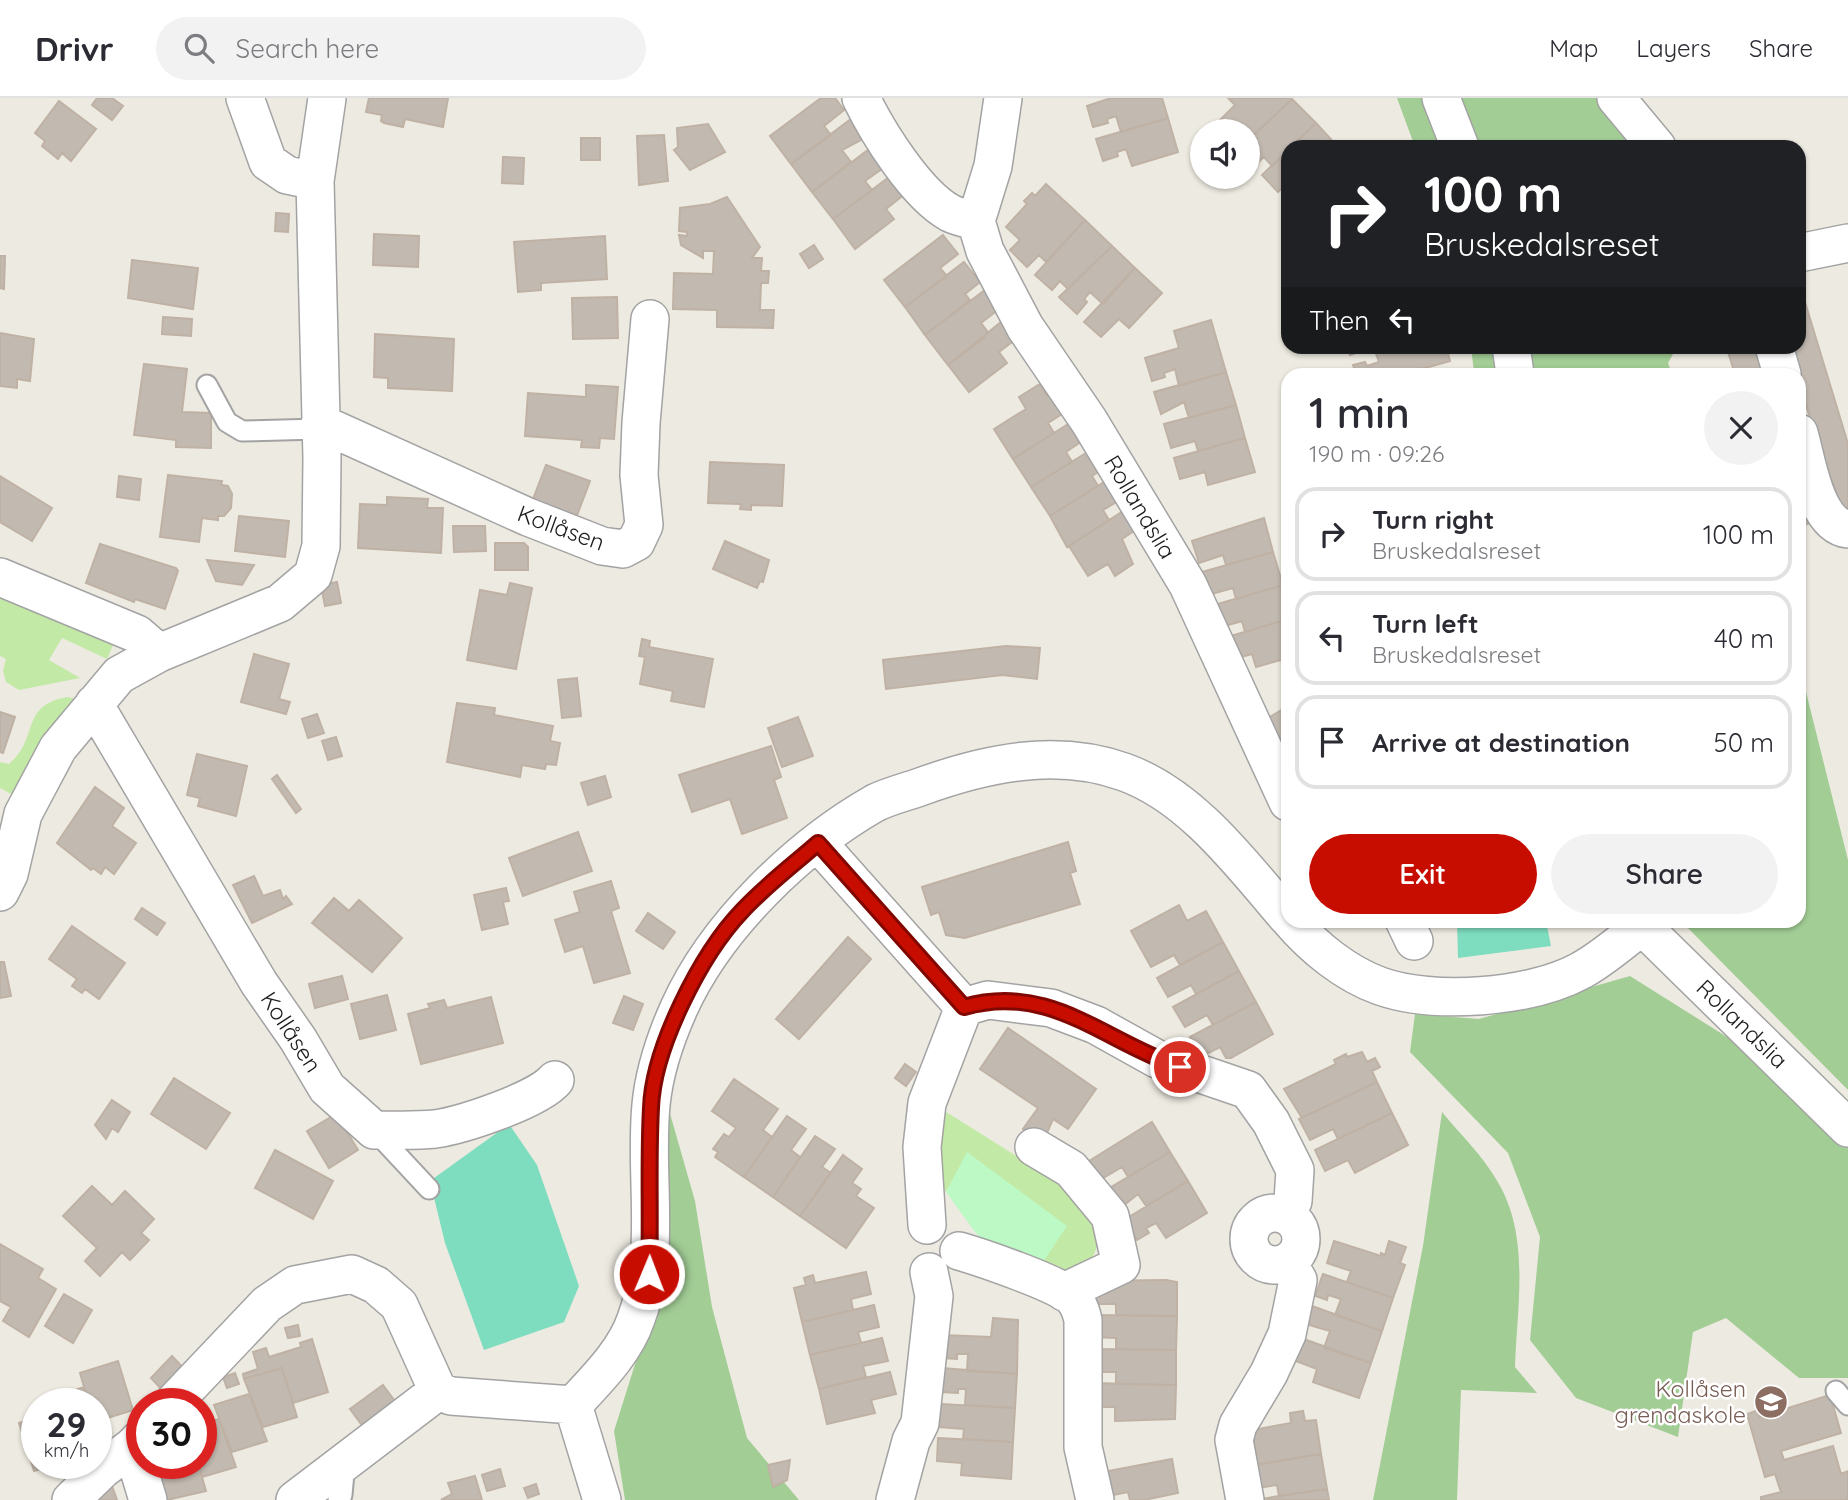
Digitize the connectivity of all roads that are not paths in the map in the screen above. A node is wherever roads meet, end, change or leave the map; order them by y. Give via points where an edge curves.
1 (245, 98) edge
2 (327, 98) edge
3 (861, 98) edge
4 (1003, 98) edge
5 (1441, 98) edge
6 (1623, 100) edge
7 (1457, 140) edge
8 (1652, 140) edge
9 (315, 181) junction
10 (976, 221) junction
11 (1848, 243) edge
12 (1806, 252) edge
13 (650, 319) dead end
14 (207, 385) dead end
15 (320, 426) junction
16 (1806, 457) edge
17 (1848, 529) edge
18 (0, 577) edge
19 (159, 653) junction
20 (94, 704) junction
21 (1281, 788) edge
22 (818, 843) junction
23 (0, 892) edge
24 (1281, 910) edge
25 (1296, 928) edge
26 (1634, 928) edge
27 (1643, 928) edge
28 (964, 1007) junction
29 (555, 1080) dead end
30 (1848, 1128) edge
31 (374, 1130) junction
32 (1034, 1147) dead end
33 (429, 1189) dead end
34 (927, 1225) junction
35 (959, 1251) junction
36 (929, 1272) junction
37 (1064, 1292) junction
38 (187, 1388) edge
39 (438, 1391) junction
40 (573, 1405) junction
41 (126, 1452) edge
42 (345, 1461) junction
43 (144, 1479) edge
44 (71, 1500) edge
45 (148, 1500) edge
46 (295, 1500) edge
47 (338, 1500) edge
48 (602, 1500) edge
49 (895, 1500) edge
50 (1095, 1500) edge
51 (1245, 1500) edge

1 - 9 street via 268,162 287,176
2 - 9 street
3 - 10 street via 913,178 935,203 953,215
4 - 10 street via 993,166
5 - 7 street
6 - 8 street
9 - 15 street
10 - 21 street, Rollandslia via 993,269 1025,327 1089,421 1188,585
11 - 12 street
13 - 15 street, Kollåsen via 640,423 644,525 636,542 623,549 602,546 528,517
14 - 15 lane via 227,422 243,431
15 - 19 street via 321,546 313,575 280,603
16 - 17 street via 1822,513 1839,528
18 - 19 street via 136,634
19 - 20 street via 118,675
20 - 23 street via 58,748 23,814 9,874
20 - 31 street, Kollåsen via 259,983 327,1088
22 - 24 street via 877,802 968,769 1039,759 1088,762 1126,773 1166,794 1217,839
22 - 28 street
22 - 40 street via 741,912 679,1009 650,1105 649,1274 636,1322 604,1372
25 - 26 street via 1309,943 1380,986 1466,995 1534,987 1579,972
27 - 30 street, Rollandslia
28 - 34 street via 928,1103 922,1147
28 - 51 street via 988,1000 1051,1008 1096,1025 1157,1059 1248,1090 1271,1122 1295,1170 1287,1216 1298,1227 1301,1243 1287,1262 1298,1279 1287,1334 1234,1440
29 - 31 street via 545,1091 518,1104 437,1128
31 - 33 lane, Kollåsen
32 - 37 street via 1071,1169 1110,1216 1121,1265
34 - 35 street via 950,1229
34 - 36 street via 914,1234 910,1249 915,1264
35 - 36 street via 952,1265
35 - 37 street
36 - 49 street via 934,1296 920,1423
37 - 50 street via 1080,1307 1083,1320 1083,1447
38 - 39 street via 267,1304 295,1285 352,1274 376,1285 399,1305
39 - 40 street via 451,1396
39 - 42 street
40 - 48 street
41 - 44 street
42 - 46 street
42 - 47 lane
43 - 45 street

